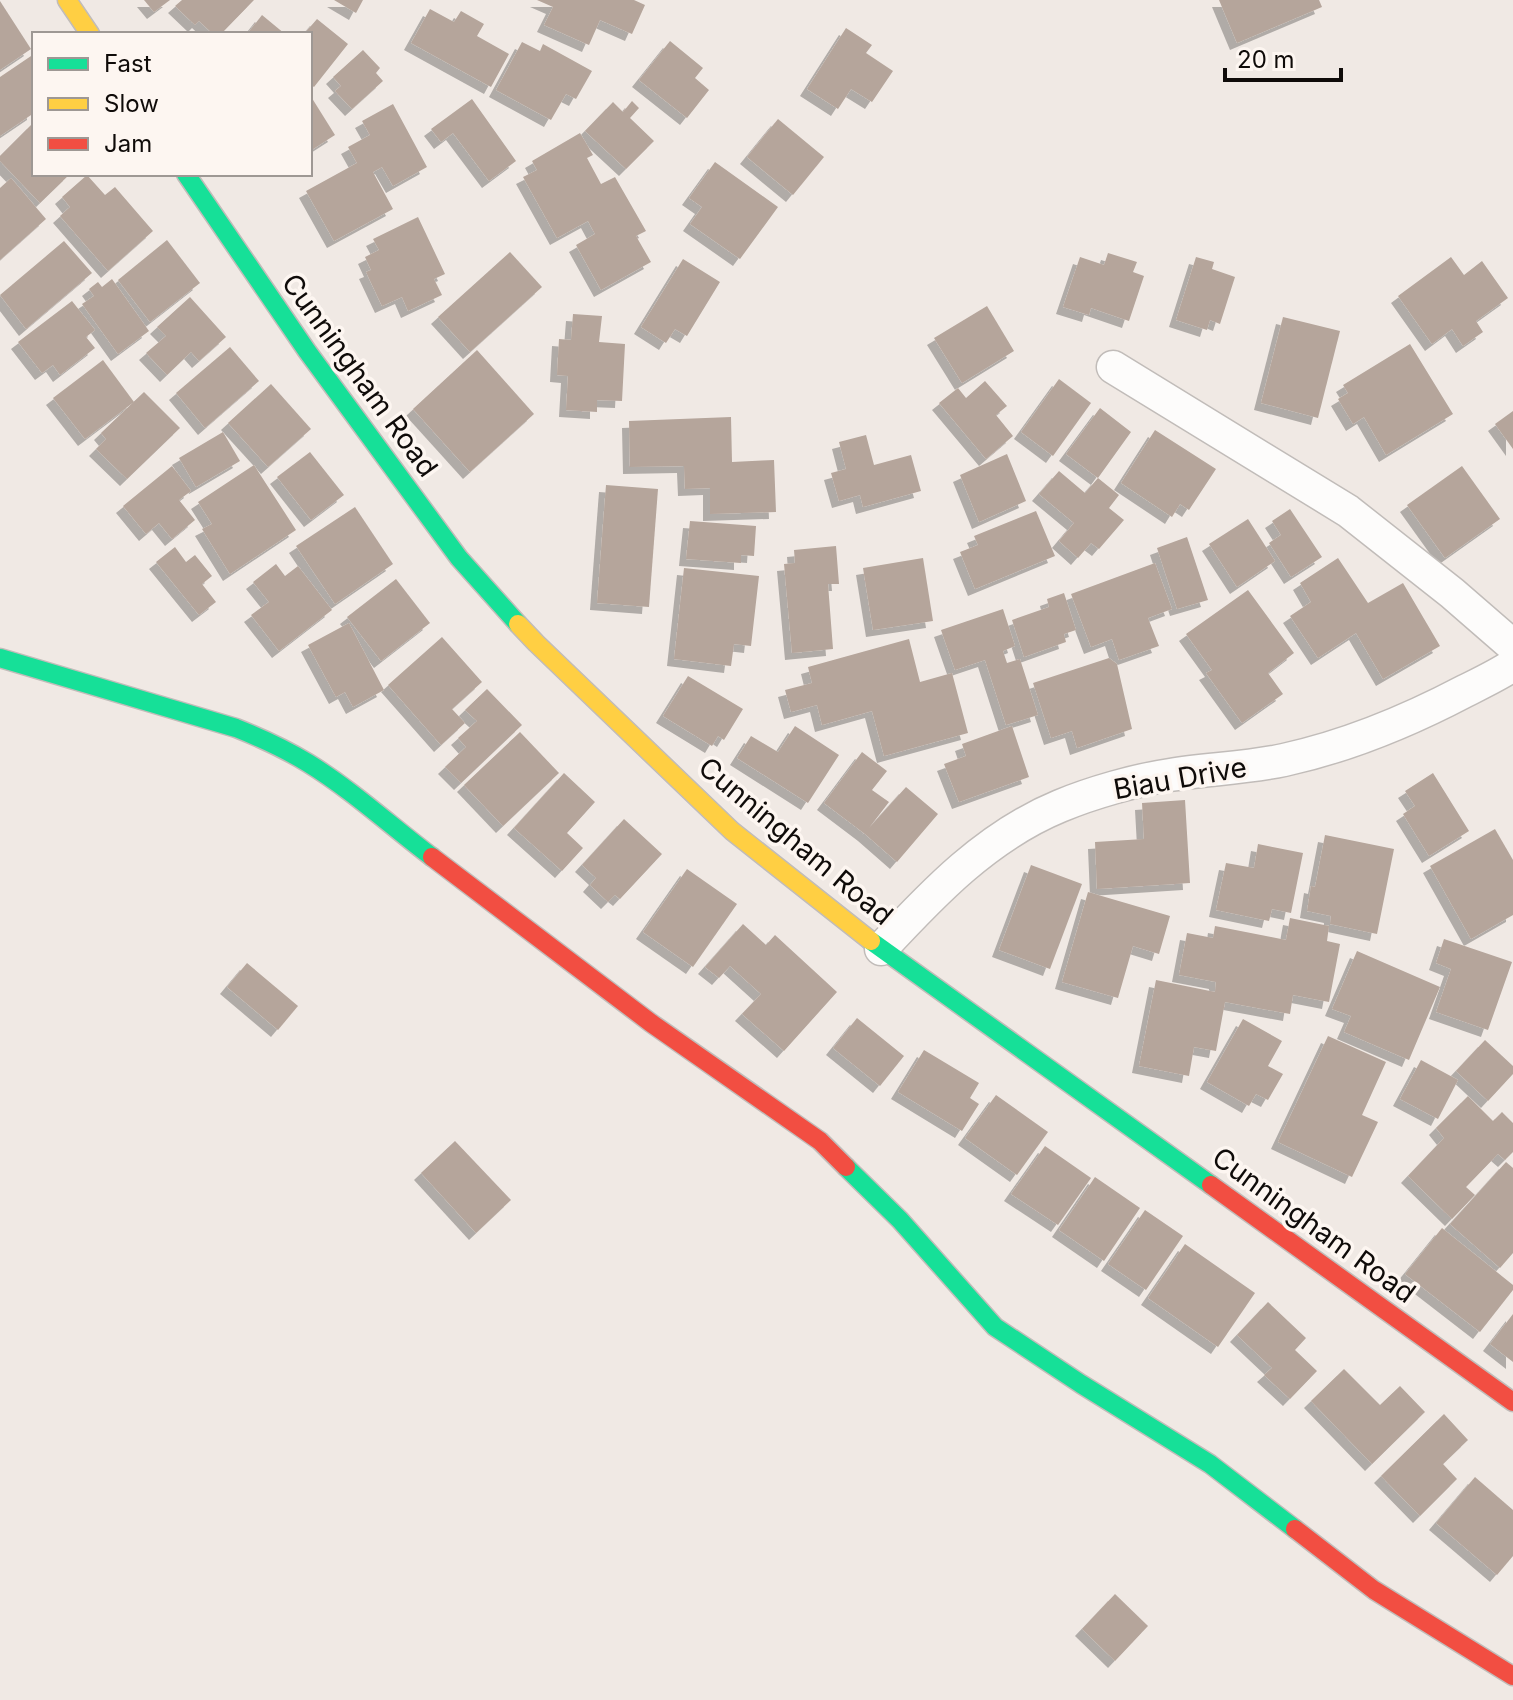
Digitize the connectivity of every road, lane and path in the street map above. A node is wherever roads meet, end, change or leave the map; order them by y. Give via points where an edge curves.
1 (67, 0) edge
2 (89, 32) edge
3 (187, 176) edge
4 (1113, 367) dead end
5 (1513, 646) edge
6 (0, 658) edge
7 (1513, 665) edge
8 (881, 949) junction
9 (1513, 1402) edge
10 (1513, 1676) edge

1 - 2 main road
3 - 8 main road, Cunningham Road via 459,558 536,643 732,831
4 - 5 street via 1348,511
6 - 10 main road via 236,728 327,774 651,1023 820,1141 900,1220 995,1327 1210,1464 1374,1590
7 - 8 street, Biau Drive via 1388,729 1285,760 1166,775 1058,807 979,853
8 - 9 main road, Cunningham Road

